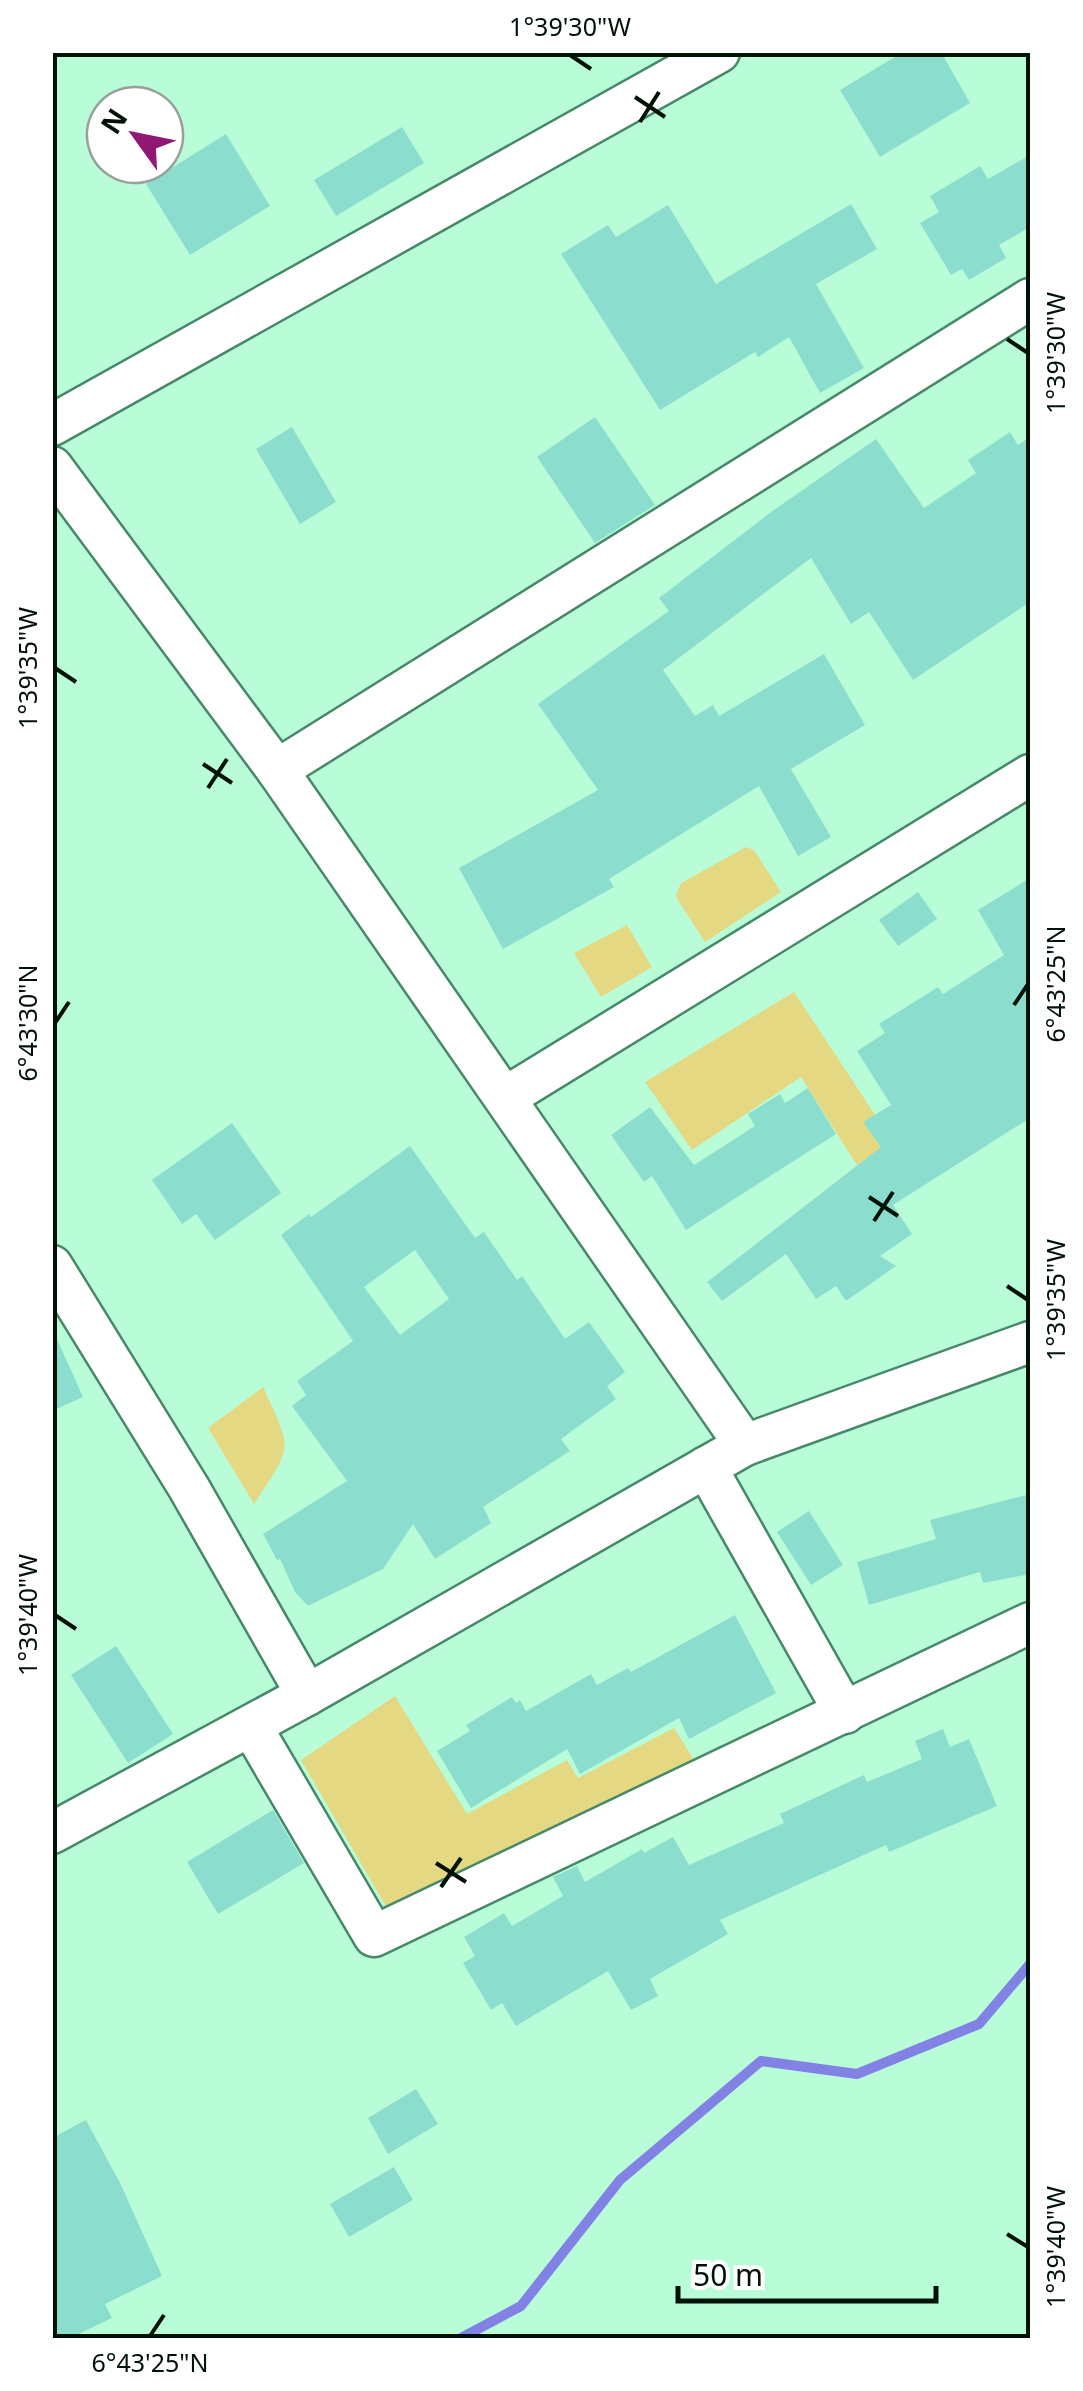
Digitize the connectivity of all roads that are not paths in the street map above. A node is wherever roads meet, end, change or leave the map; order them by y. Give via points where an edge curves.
1 (719, 52) edge
2 (1030, 299) edge
3 (52, 426) edge
4 (52, 468) edge
5 (277, 770) junction
6 (1030, 775) edge
7 (506, 1097) junction
8 (52, 1266) edge
9 (65, 1309) edge
10 (1030, 1342) edge
11 (745, 1444) junction
12 (706, 1467) junction
13 (1030, 1622) edge
14 (307, 1695) junction
15 (845, 1713) junction
16 (251, 1726) junction
17 (52, 1833) edge

1 - 3 street
2 - 5 street
4 - 5 street
5 - 7 street
6 - 7 street
7 - 11 street
8 - 9 street
9 - 14 street
10 - 11 street
11 - 12 street
12 - 14 street
12 - 15 street
13 - 15 street
14 - 16 street
15 - 16 street via 374,1936
16 - 17 street

